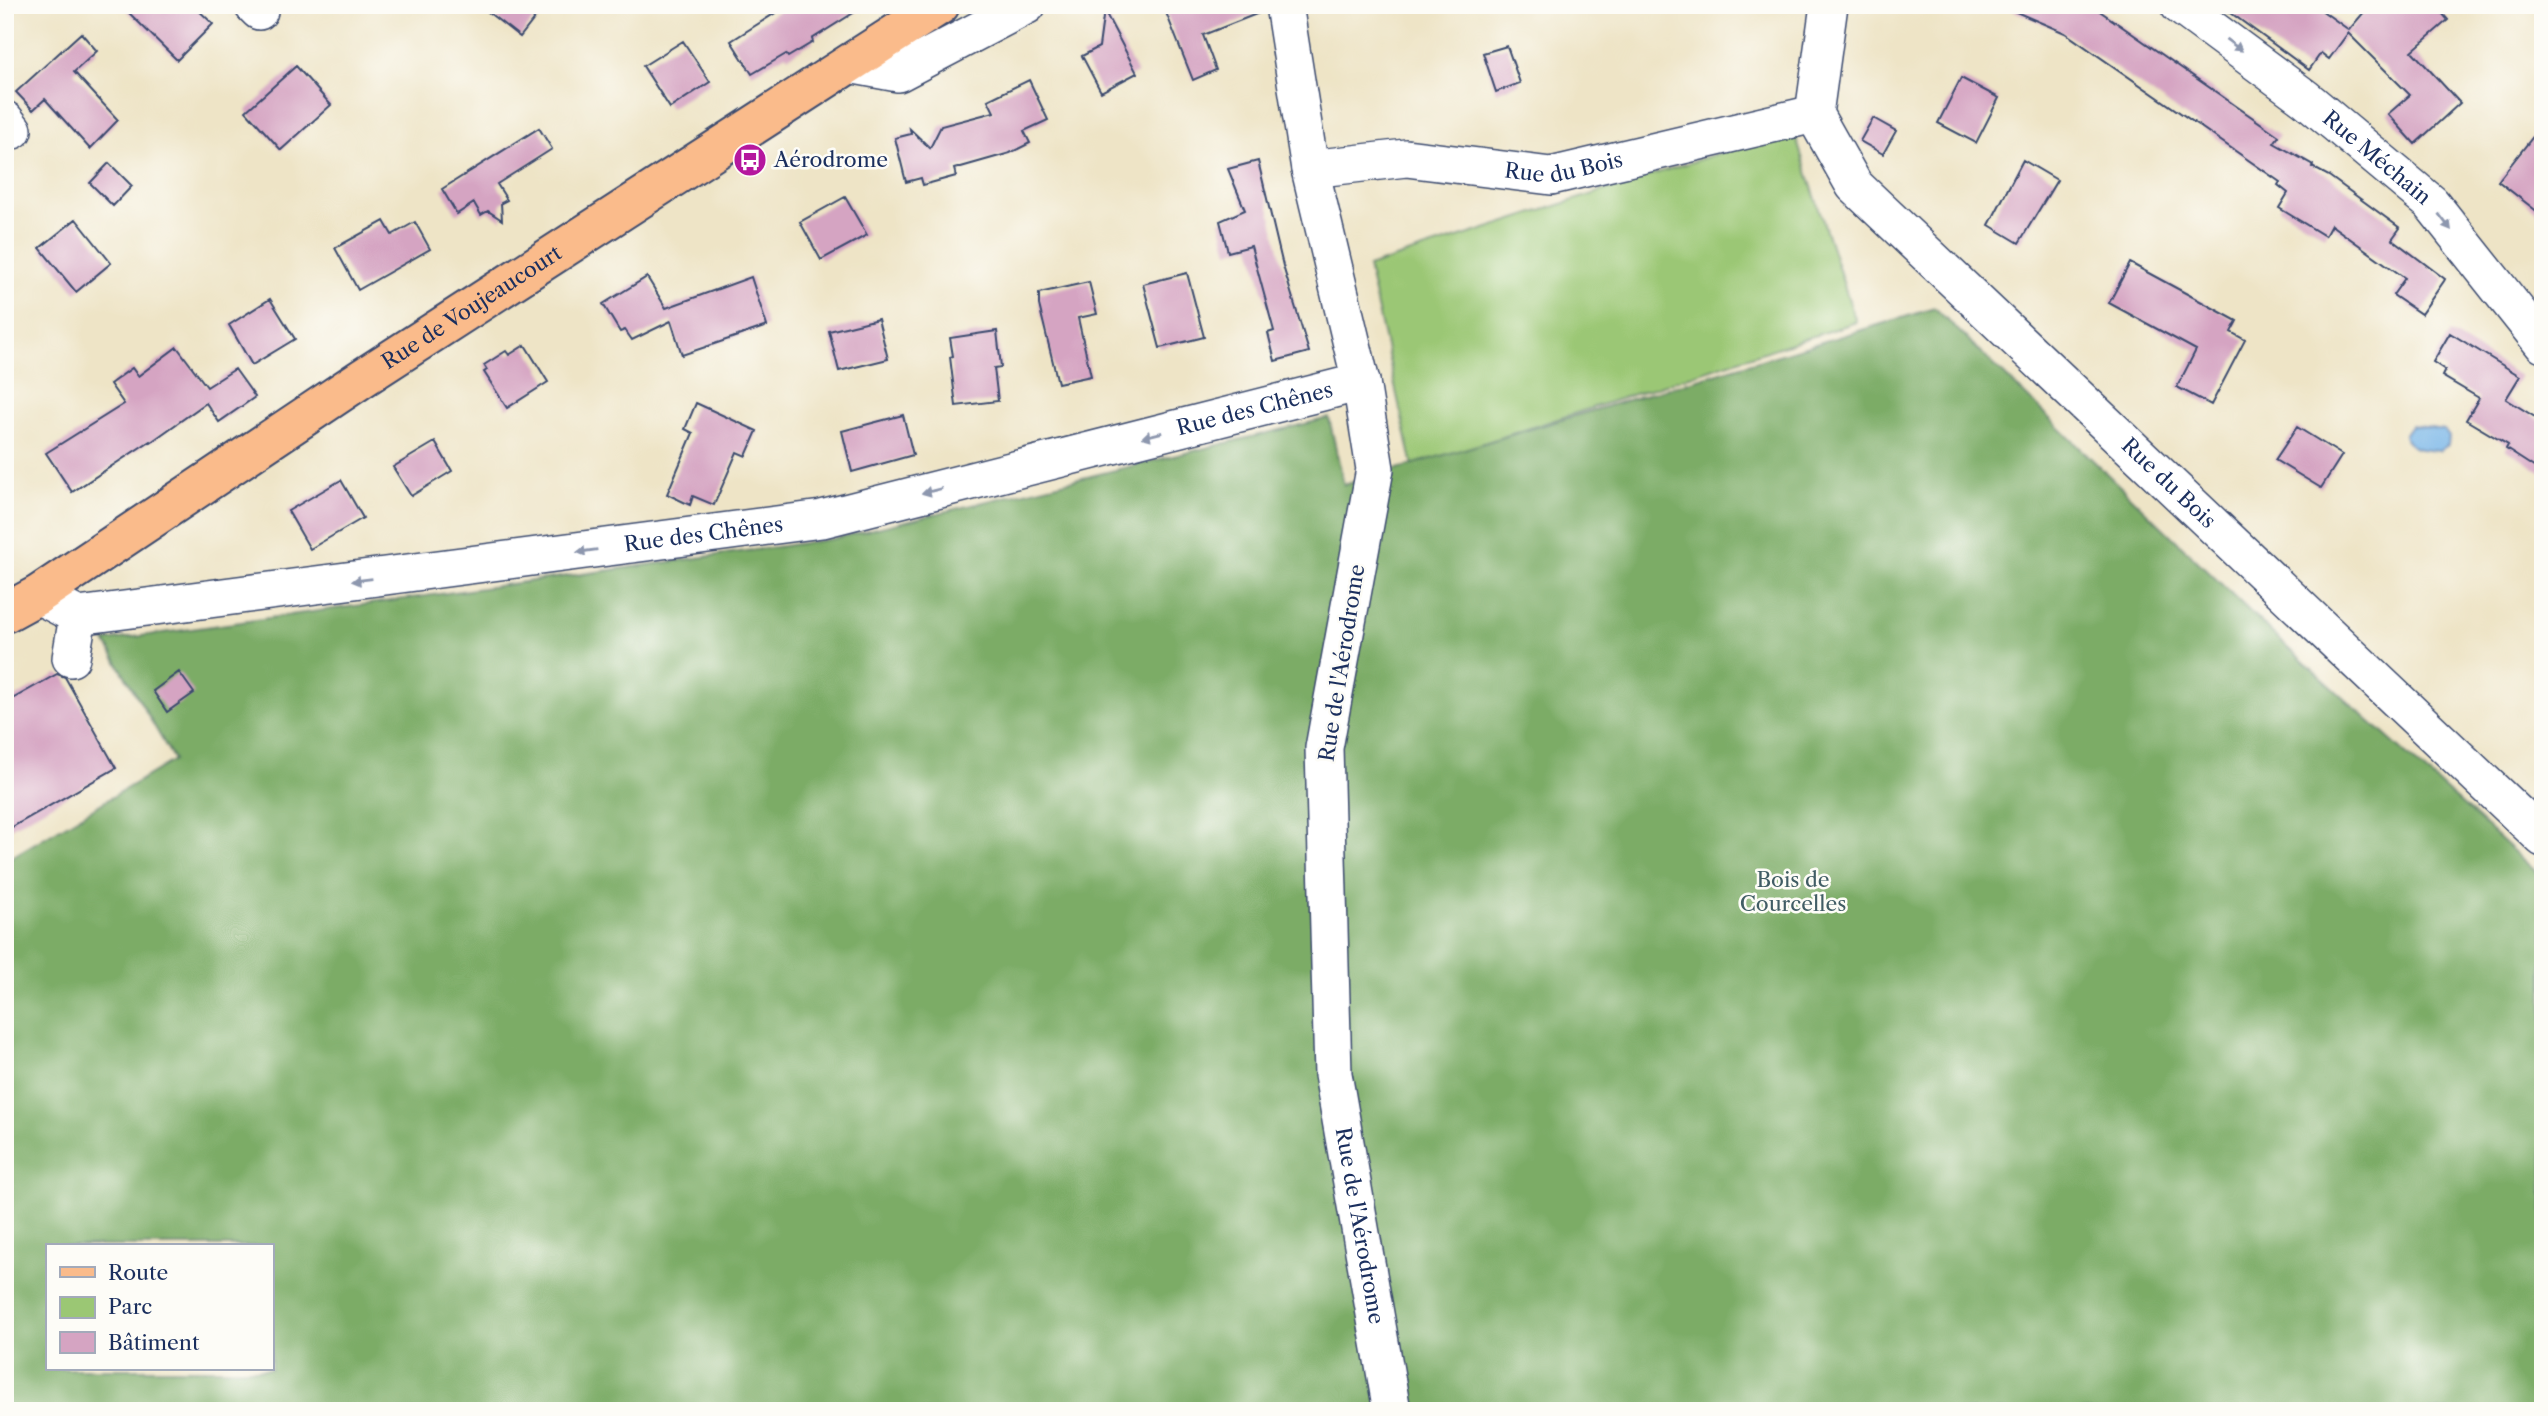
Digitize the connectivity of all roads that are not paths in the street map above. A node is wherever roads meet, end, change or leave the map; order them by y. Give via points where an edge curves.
1 (940, 5) edge
2 (1027, 5) edge
3 (1284, 5) edge
4 (1829, 5) edge
5 (2179, 5) edge
6 (849, 64) junction
7 (1814, 114) junction
8 (1310, 169) junction
9 (2543, 344) edge
10 (1361, 382) junction
11 (21, 604) edge
12 (78, 616) junction
13 (71, 658) dead end
14 (2543, 838) edge
15 (1392, 1411) edge

1 - 6 main road, Rue de Voujeaucourt
2 - 6 street via 898,73
3 - 8 street, Rue de l'Aérodrome
4 - 7 street
5 -> 9 street, Rue Méchain via 2305,98 2431,203
6 - 11 main road, Rue de Voujeaucourt
7 - 8 street, Rue du Bois via 1551,176 1406,158
7 - 14 street, Rue du Bois via 1854,185 1880,212
8 - 10 street, Rue de l'Aérodrome
10 -> 12 street, Rue des Chênes via 822,519
10 - 15 street, Rue de l'Aérodrome via 1375,469 1324,748 1333,1074
11 - 12 street
12 - 13 street

